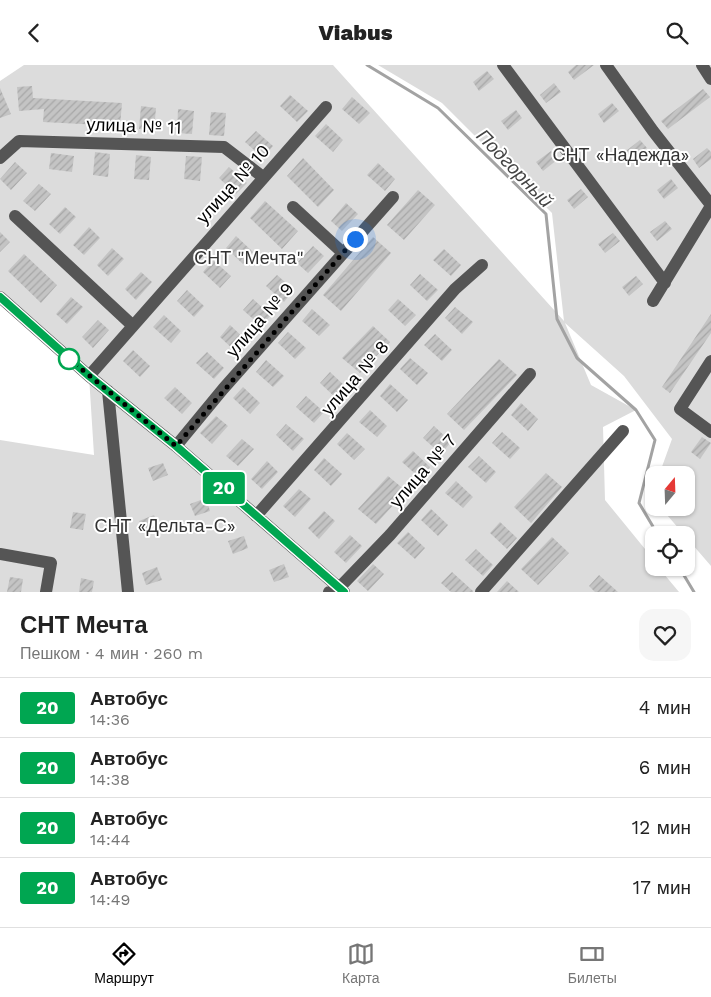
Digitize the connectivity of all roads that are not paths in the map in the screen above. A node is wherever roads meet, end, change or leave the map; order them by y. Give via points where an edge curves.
1 (503, 65) edge
2 (606, 65) edge
3 (702, 65) edge
4 (711, 79) edge
5 (326, 107) dead end
6 (0, 158) edge
7 (264, 177) junction
8 (393, 197) dead end
9 (711, 206) edge
10 (293, 207) dead end
11 (15, 217) dead end
12 (343, 253) junction
13 (482, 265) dead end
14 (665, 283) junction
15 (0, 297) edge
16 (653, 301) dead end
17 (132, 325) junction
18 (711, 361) edge
19 (530, 374) dead end
20 (89, 376) junction
21 (108, 391) junction
22 (623, 431) dead end
23 (711, 432) edge
24 (176, 446) junction
25 (256, 516) junction
26 (0, 554) edge
27 (338, 591) edge
28 (46, 592) edge
29 (128, 592) edge
30 (482, 592) edge

1 - 14 street
2 - 9 street via 652,131
3 - 4 street
5 - 7 street, улица № 10
6 - 7 street, улица № 11 via 19,141 224,147
7 - 17 street, улица № 10
8 - 12 street, улица № 9
9 - 14 street
10 - 12 street
11 - 17 street
12 - 24 street, улица № 9
13 - 25 street, улица № 8 via 456,289
14 - 16 street
15 - 20 street
17 - 20 street, улица № 10
18 - 23 street via 680,409
19 - 27 street, улица № 7
20 - 21 street
21 - 24 street
21 - 29 street
22 - 30 street
24 - 25 street
25 - 27 street
26 - 28 street via 51,563

